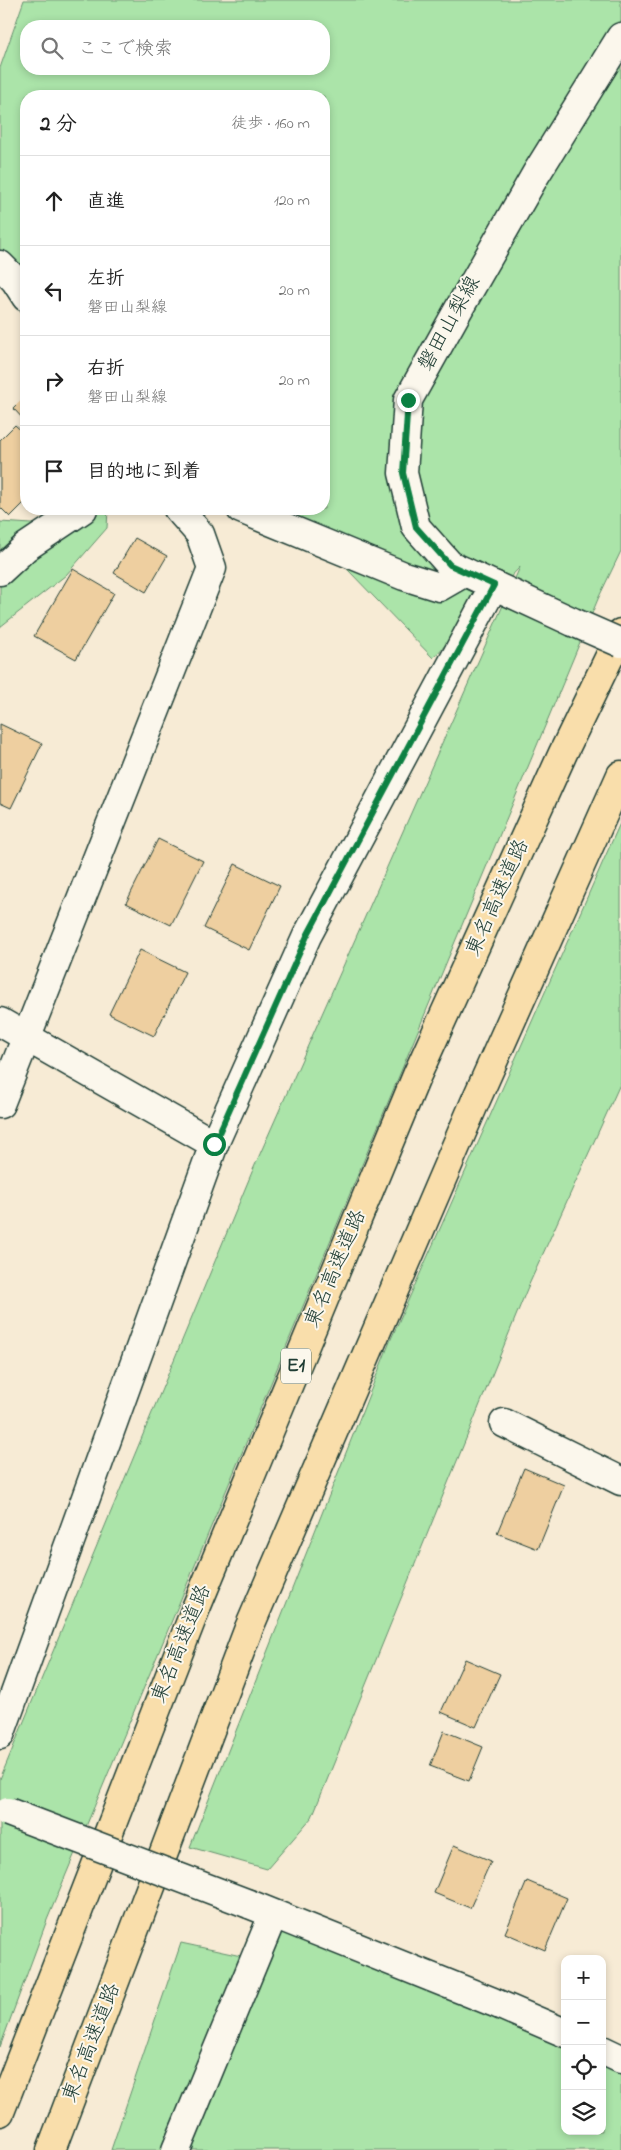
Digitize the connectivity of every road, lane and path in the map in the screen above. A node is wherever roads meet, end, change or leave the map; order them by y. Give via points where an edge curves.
1 (621, 37) edge
2 (0, 265) edge
3 (20, 288) edge
4 (74, 515) edge
5 (183, 515) edge
6 (256, 515) edge
7 (0, 571) edge
8 (465, 572) junction
9 (494, 585) junction
10 (621, 633) edge
11 (621, 643) edge
12 (621, 775) edge
13 (0, 1022) edge
14 (27, 1037) junction
15 (0, 1104) edge
16 (214, 1144) junction
17 (504, 1423) dead end
18 (621, 1481) edge
19 (0, 1735) edge
20 (4, 1811) edge
21 (274, 1915) junction
22 (561, 2032) edge
23 (606, 2052) edge
24 (621, 2058) edge
25 (0, 2112) edge
26 (51, 2150) edge
27 (176, 2150) edge

1 - 8 street, 磐田山梨線 via 536,174 408,400 403,473 416,527 450,565
2 - 3 street
4 - 7 street via 26,547
5 - 14 street via 200,534 212,568
6 - 8 street via 404,576 439,587
8 - 9 street, 磐田山梨線
9 - 11 street, 磐田山梨線, bridge
9 - 16 street via 307,936
10 - 25 highway, 東名高速道路 / E1 via 417,1075 196,1608
12 - 26 highway, 東名高速道路 via 475,1102 249,1628
13 - 14 street
14 - 15 street
14 - 16 street
16 - 19 street
17 - 18 street
20 - 21 street, bridge
21 - 22 street
21 - 27 street
23 - 24 street

